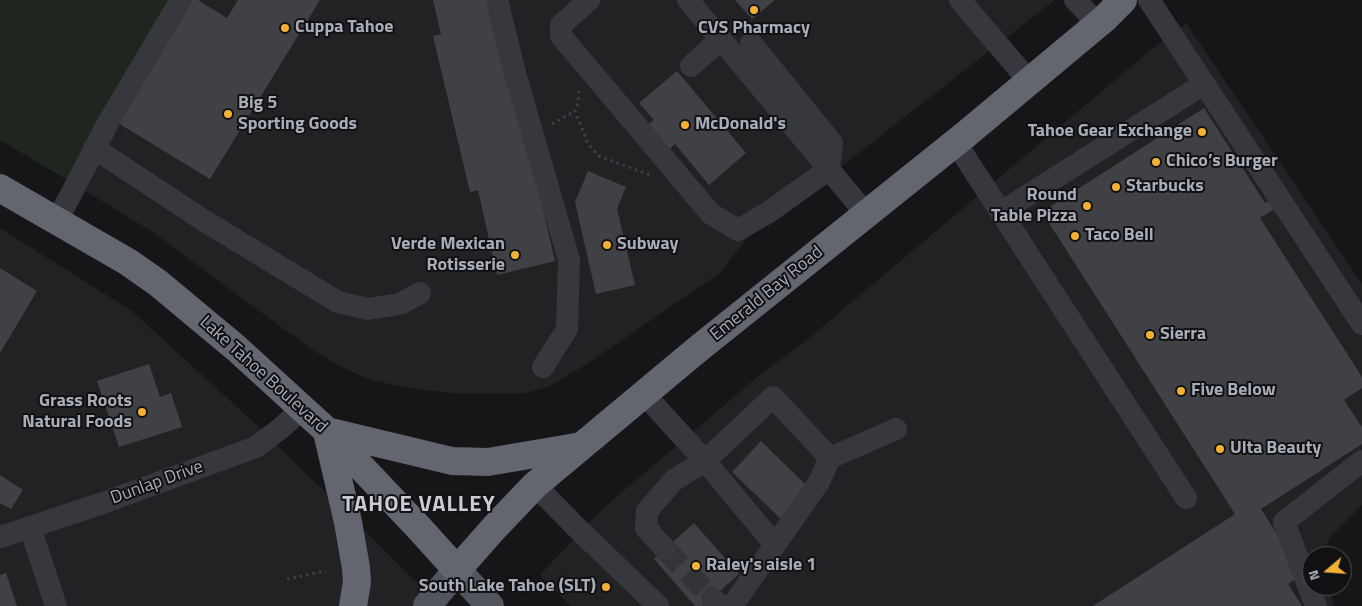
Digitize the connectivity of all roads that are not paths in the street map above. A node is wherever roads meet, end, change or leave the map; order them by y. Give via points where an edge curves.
1 (181, 0) edge
2 (497, 0) edge
3 (589, 0) edge
4 (688, 0) edge
5 (960, 0) edge
6 (1075, 0) edge
7 (1123, 0) edge
8 (1149, 0) edge
9 (1098, 24) junction
10 (721, 39) junction
11 (691, 66) dead end
12 (1030, 81) junction
13 (1204, 84) junction
14 (956, 142) junction
15 (94, 148) junction
16 (829, 169) junction
17 (0, 188) edge
18 (1001, 212) junction
19 (867, 215) junction
20 (57, 221) junction
21 (420, 293) dead end
22 (1362, 324) edge
23 (543, 367) dead end
24 (644, 394) junction
25 (302, 409) junction
26 (896, 429) dead end
27 (327, 431) junction
28 (583, 446) junction
29 (830, 458) junction
30 (705, 461) junction
31 (1362, 461) edge
32 (536, 485) junction
33 (1186, 498) dead end
34 (30, 527) junction
35 (0, 537) edge
36 (775, 545) junction
37 (665, 549) tunnel mouth
38 (458, 570) junction
39 (721, 603) edge
40 (56, 606) edge
41 (353, 606) edge
42 (427, 606) edge
43 (490, 606) edge
44 (658, 606) edge
45 (1316, 606) edge

1 - 15 street
2 - 23 street via 570,260 566,328
3 - 16 street via 561,25 561,36 711,214 738,230
4 - 10 street
5 - 12 street
6 - 9 street
7 - 9 highway, Emerald Bay Road
8 - 13 street
9 - 12 highway, Emerald Bay Road
10 - 11 street
10 - 16 street via 743,50
12 - 14 highway, Emerald Bay Road
13 - 18 street
13 - 22 street
14 - 18 street
14 - 19 highway, Emerald Bay Road
15 - 20 street
15 - 21 street via 203,220 338,302 368,309 400,304
16 - 19 street
17 - 20 highway, Lake Tahoe Boulevard
18 - 33 street
19 - 24 highway, Emerald Bay Road
20 - 25 highway, Lake Tahoe Boulevard via 158,283
24 - 28 highway, Emerald Bay Road
24 - 30 street
25 - 27 highway, Lake Tahoe Boulevard
25 - 34 street, Dunlap Drive via 256,447
26 - 29 street
27 - 28 highway via 452,461 488,462
27 - 38 highway, Lake Tahoe Boulevard
27 - 41 highway via 356,568 358,582
28 - 32 highway, Emerald Bay Road
29 - 30 street via 773,397
29 - 36 street via 819,482
30 - 36 street
30 - 37 street via 674,480 648,511 646,528
31 - 45 street via 1284,522
32 - 38 highway, Emerald Bay Road
32 - 44 street
34 - 35 street, Dunlap Drive
34 - 40 street
36 - 39 street
38 - 42 main road, Emerald Bay Road
38 - 43 main road, Lake Tahoe Boulevard

